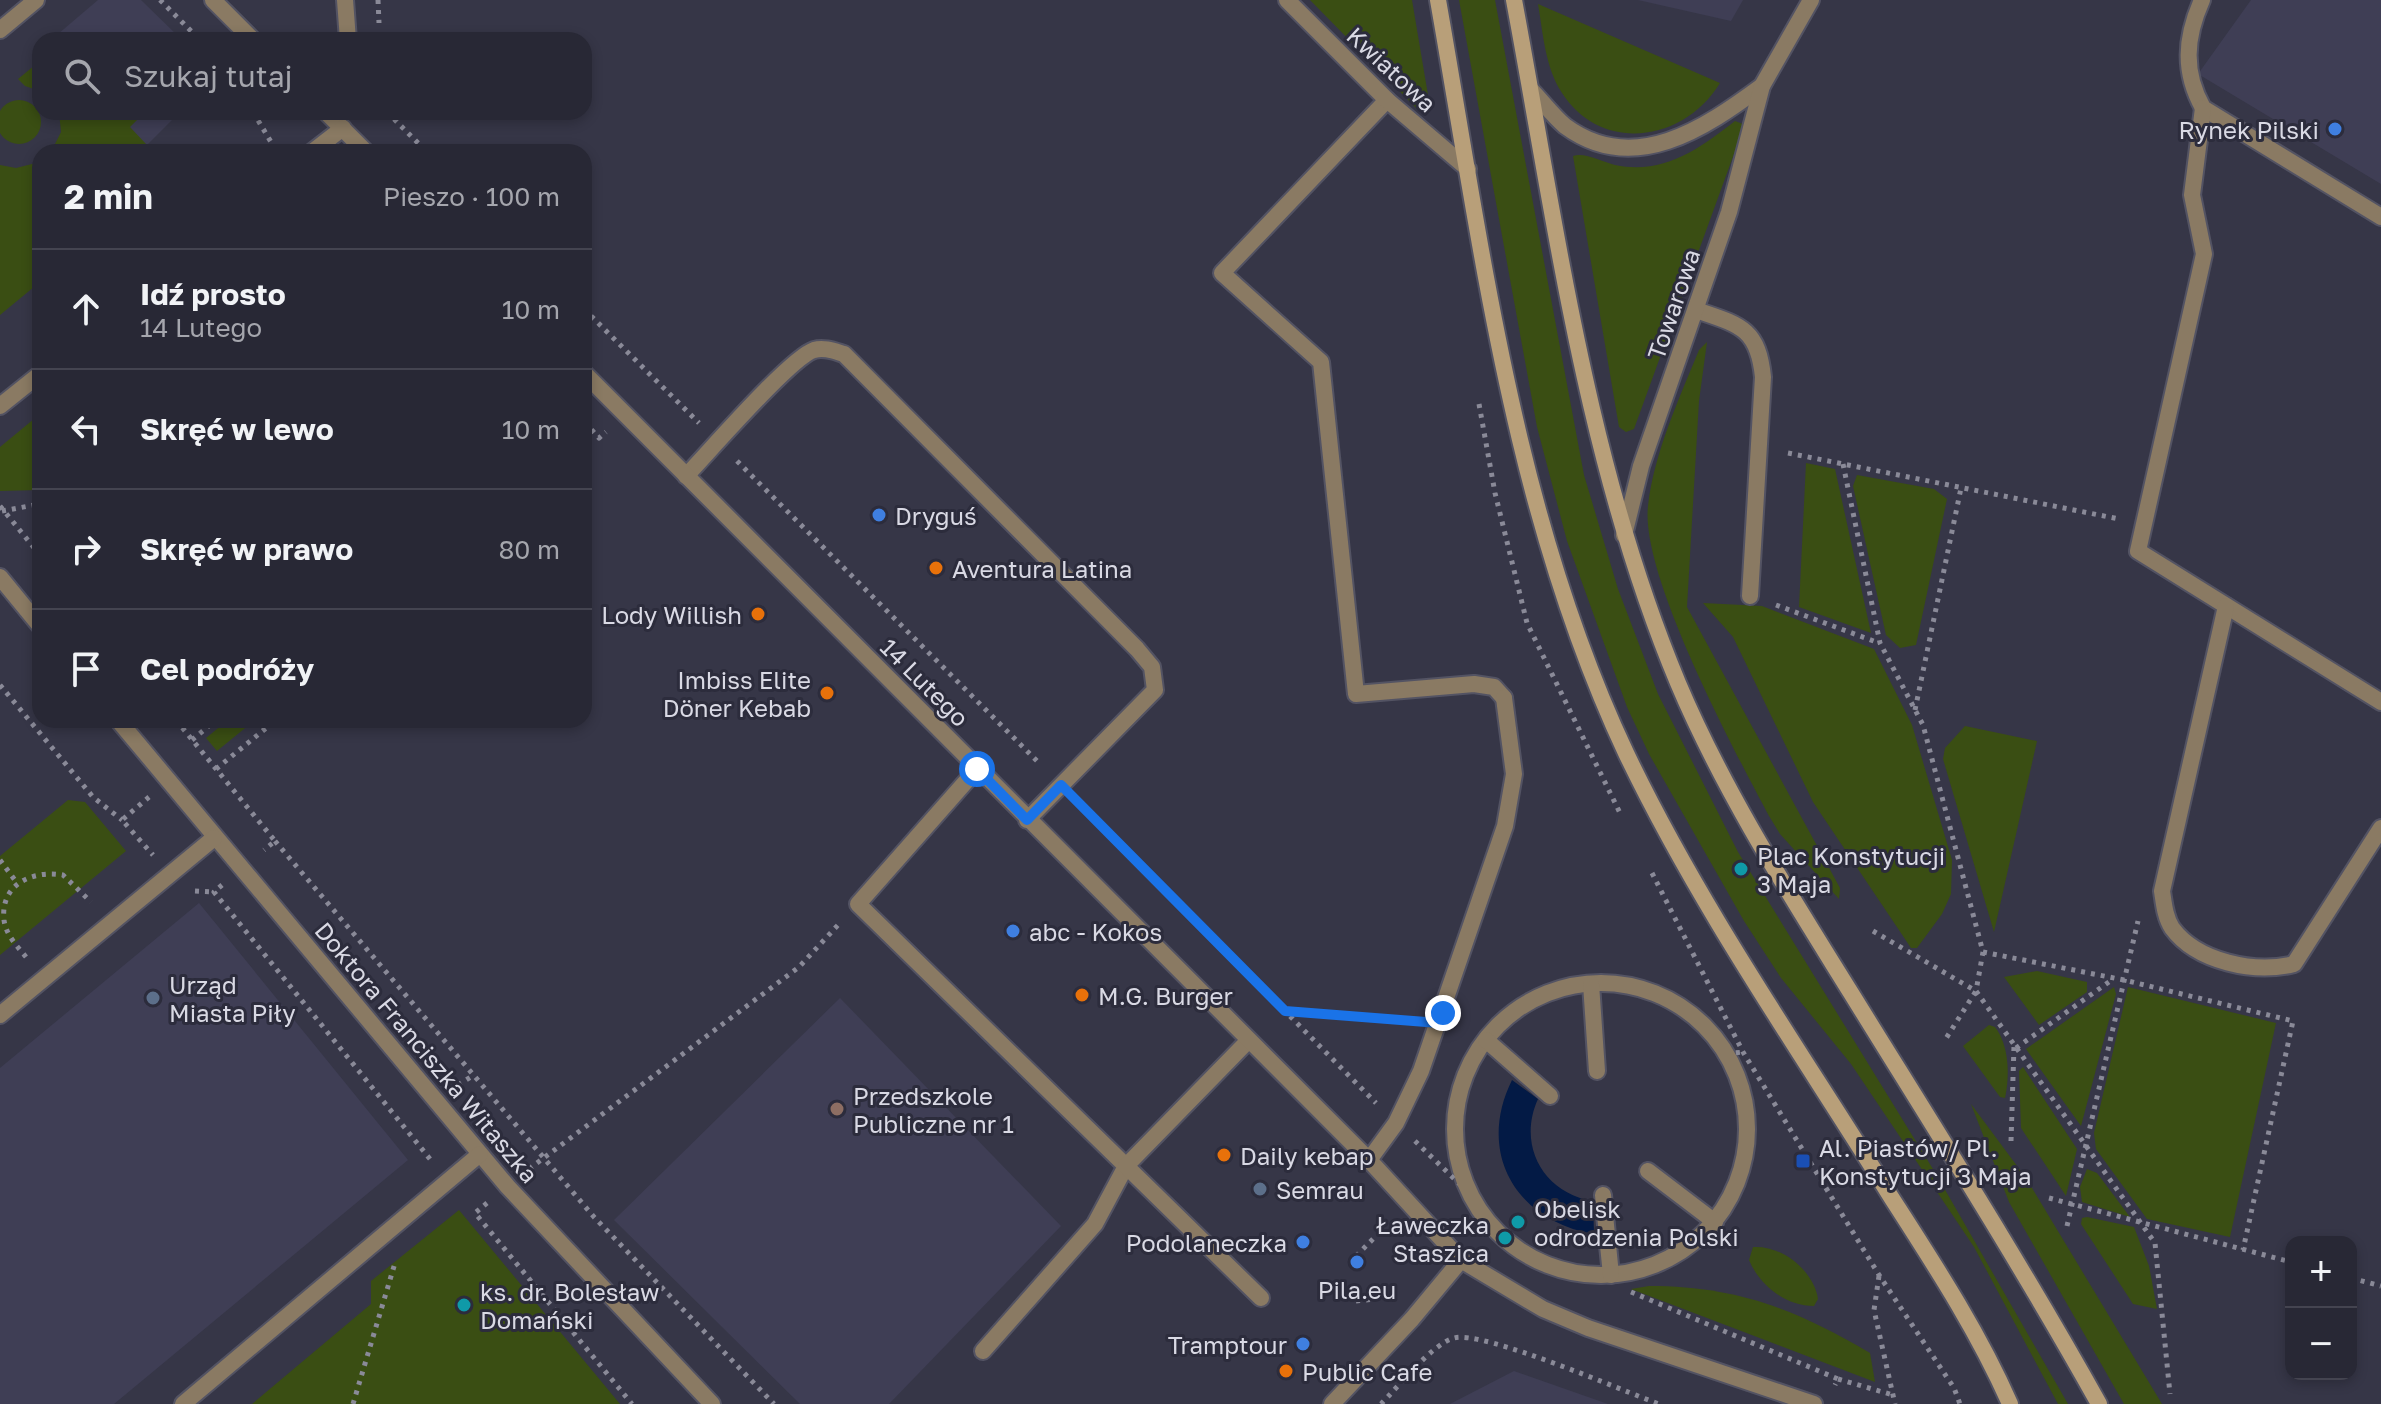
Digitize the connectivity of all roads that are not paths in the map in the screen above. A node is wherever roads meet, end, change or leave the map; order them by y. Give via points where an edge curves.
1 (36, 0) edge
2 (213, 0) edge
3 (345, 0) edge
4 (1287, 0) edge
5 (1438, 0) edge
6 (1514, 0) edge
7 (1811, 0) edge
8 (2202, 0) edge
9 (0, 30) edge
10 (245, 32) edge
11 (347, 32) edge
12 (1762, 86) junction
13 (1531, 90) junction
14 (1387, 100) junction
15 (2203, 108) junction
16 (343, 120) edge
17 (320, 144) edge
18 (360, 144) edge
19 (1468, 169) junction
20 (2381, 217) edge
21 (1696, 310) junction
22 (32, 380) edge
23 (592, 381) edge
24 (0, 406) edge
25 (686, 476) junction
26 (1624, 535) junction
27 (0, 577) edge
28 (1750, 596) road end
29 (2226, 606) junction
30 (32, 616) edge
31 (2381, 702) edge
32 (125, 728) edge
33 (977, 769) junction
34 (1027, 820) junction
35 (2381, 828) edge
36 (214, 838) junction
37 (1591, 984) junction
38 (0, 1015) edge
39 (1486, 1040) junction
40 (1247, 1042) junction
41 (1597, 1071) dead end
42 (1550, 1096) dead end
43 (480, 1154) junction
44 (1369, 1160) junction
45 (1126, 1166) junction
46 (1648, 1171) dead end
47 (1603, 1195) dead end
48 (1715, 1222) junction
49 (1461, 1260) junction
50 (1604, 1277) junction
51 (1261, 1298) dead end
52 (983, 1351) dead end
53 (183, 1404) edge
54 (712, 1404) edge
55 (1332, 1404) edge
56 (1814, 1404) edge
57 (2010, 1404) edge
58 (2099, 1404) edge

1 - 9 street
2 - 10 street
3 - 11 street
4 - 14 street, Kwiatowa
5 - 19 main road
6 - 13 main road
7 - 12 street, Towarowa
8 - 15 street via 2186,59 2191,86
12 - 13 street, Towarowa via 1678,141 1634,148 1581,135
12 - 21 street, Towarowa
13 - 26 main road via 1583,370
14 - 19 street, Kwiatowa
14 - 44 street via 1222,273 1321,362 1356,694 1474,684 1494,687 1504,698 1514,774 1512,803 1409,1099
15 - 20 street
15 - 29 street via 2192,195 2204,254 2138,551
16 - 17 street
16 - 18 street
19 - 57 main road via 1506,380 1534,499 1562,594 1603,702 1693,876 1956,1300
21 - 26 street, Towarowa via 1641,466
21 - 28 street via 1753,336 1760,350 1763,377
22 - 24 street
23 - 25 street, 14 Lutego
25 - 33 street, 14 Lutego
25 - 34 street via 812,350 844,354 1152,667 1155,690
26 - 58 main road via 1680,686 1755,836
27 - 30 street
29 - 31 street
29 - 35 street via 2162,891 2171,927 2212,958 2273,969 2294,964
32 - 36 street, Doktora Franciszka Witaszka
33 - 34 street, 14 Lutego
33 - 45 street via 858,904
34 - 40 street, 14 Lutego
36 - 38 street
36 - 43 street, Doktora Franciszka Witaszka
37 - 39 street via 1564,988 1527,1004
37 - 41 street
37 - 48 street via 1630,986 1668,999 1701,1022 1726,1054 1743,1092 1747,1147 1736,1187
39 - 42 street
39 - 50 street via 1466,1074 1456,1113 1457,1154 1469,1193 1503,1238 1553,1267
40 - 44 street, 14 Lutego
40 - 45 street
43 - 53 street
43 - 54 street, Doktora Franciszka Witaszka
44 - 49 street
45 - 51 street
45 - 52 street via 1095,1224
46 - 48 street
47 - 50 street
48 - 50 street via 1663,1262
49 - 55 street
49 - 56 street via 1543,1309 1588,1328

